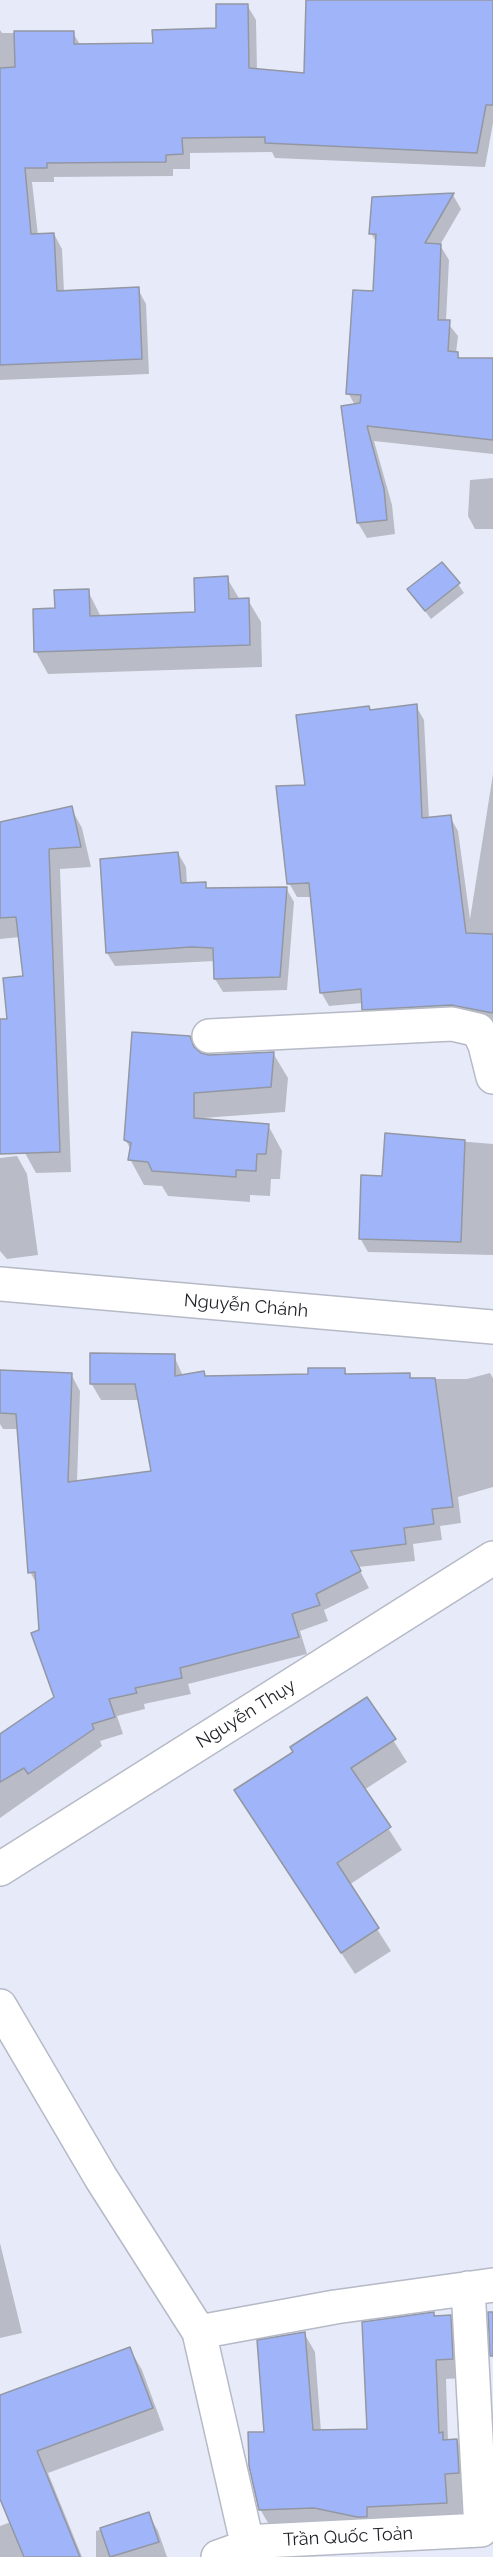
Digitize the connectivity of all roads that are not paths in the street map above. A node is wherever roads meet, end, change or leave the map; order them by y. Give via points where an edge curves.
1 (209, 1036) dead end
2 (493, 1077) edge
3 (0, 1284) edge
4 (493, 1327) edge
5 (493, 1558) edge
6 (0, 1869) edge
7 (0, 2006) edge
8 (480, 2287) edge
9 (199, 2332) junction
10 (248, 2551) edge

1 - 2 street via 452,1024 478,1030
3 - 4 street, Nguyễn Chánh
5 - 6 street, Nguyễn Thụy
7 - 9 street via 101,2178
8 - 9 street via 335,2307
8 - 10 street, Trần Quốc Toản via 481,2530
9 - 10 street

